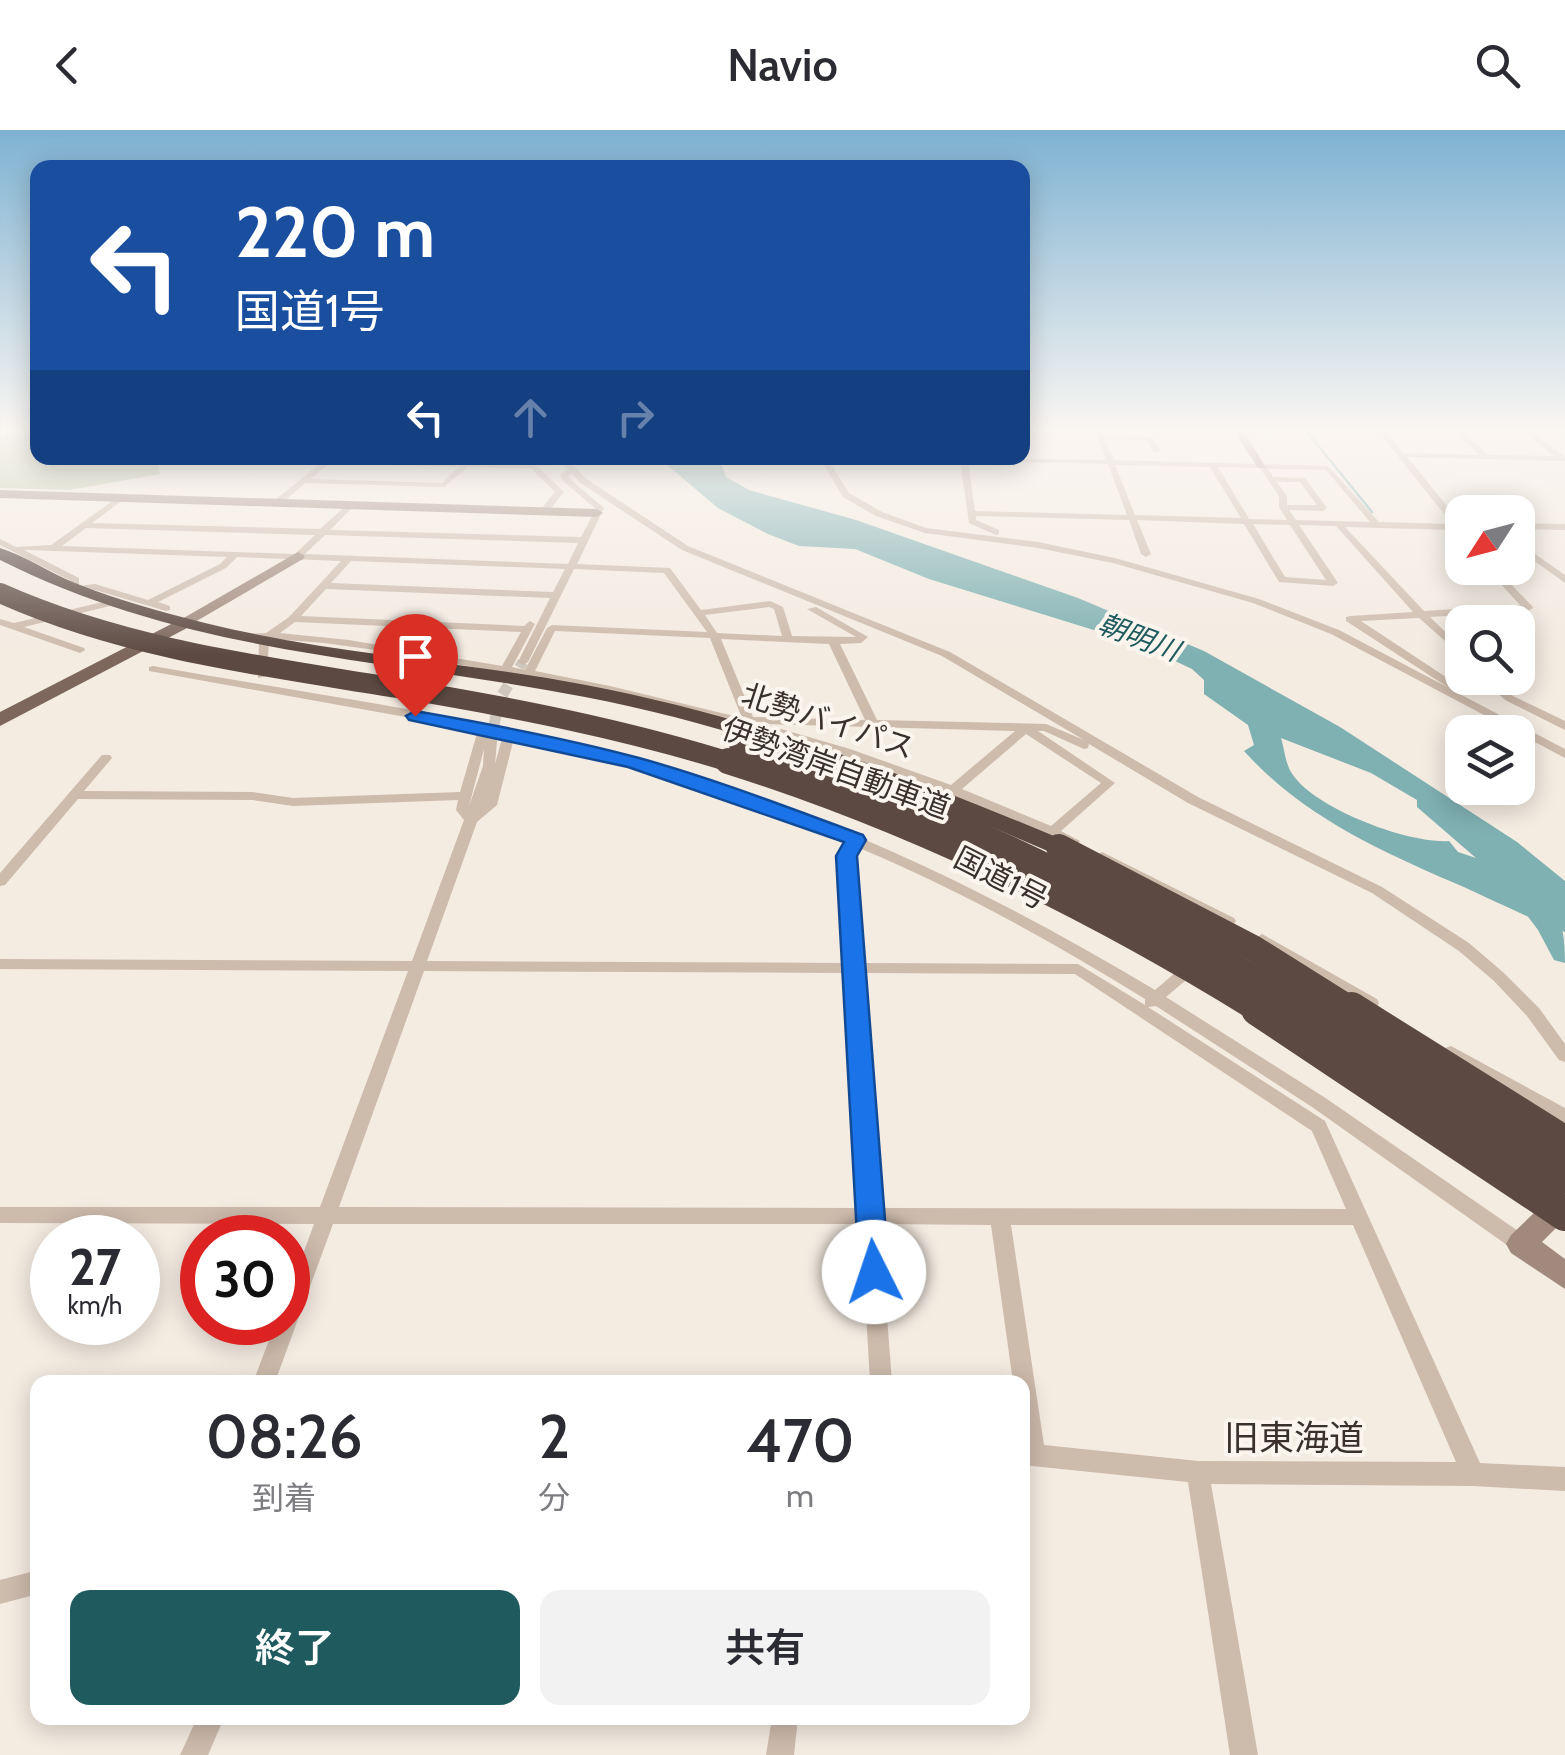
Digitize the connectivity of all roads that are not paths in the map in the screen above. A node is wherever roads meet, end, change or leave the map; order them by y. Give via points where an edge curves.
1 (115, 503) edge
2 (298, 503) edge
3 (551, 503) edge
4 (596, 503) edge
5 (620, 503) edge
6 (860, 503) edge
7 (969, 503) edge
8 (1127, 503) edge
9 (1235, 503) edge
10 (1283, 503) edge
11 (1318, 503) edge
12 (1359, 503) edge
13 (350, 505) junction
14 (1283, 507) junction
15 (544, 511) junction
16 (596, 513) junction
17 (971, 513) junction
18 (1132, 517) junction
19 (1245, 520) junction
20 (1292, 521) junction
21 (1338, 523) junction
22 (1376, 524) junction
23 (84, 525) junction
24 (1445, 525) edge
25 (1535, 526) edge
26 (1565, 527) edge
27 (322, 531) junction
28 (582, 540) junction
29 (0, 542) edge
30 (1038, 544) junction
31 (53, 548) junction
32 (6, 552) edge
33 (236, 554) junction
34 (1146, 554) dead end
35 (298, 556) junction
36 (350, 557) junction
37 (1535, 558) edge
38 (571, 565) junction
39 (0, 572) edge
40 (1565, 580) edge
41 (74, 584) junction
42 (1506, 585) edge
43 (323, 586) junction
44 (788, 591) junction
45 (0, 593) edge
46 (557, 595) junction
47 (111, 603) junction
48 (149, 603) junction
49 (166, 608) dead end
50 (550, 608) junction
51 (698, 613) junction
52 (1420, 615) junction
53 (292, 619) junction
54 (0, 622) edge
55 (183, 623) junction
56 (16, 626) junction
57 (528, 628) junction
58 (552, 628) junction
59 (714, 635) junction
60 (261, 637) junction
61 (1445, 638) edge
62 (788, 639) junction
63 (833, 641) junction
64 (80, 650) dead end
65 (526, 667) junction
66 (154, 669) dead end
67 (506, 669) junction
68 (266, 688) junction
69 (1506, 695) edge
70 (1491, 715) edge
71 (1498, 715) edge
72 (0, 720) edge
73 (749, 721) junction
74 (872, 721) junction
75 (1565, 726) edge
76 (1025, 728) junction
77 (488, 734) junction
78 (513, 734) junction
79 (1535, 738) edge
80 (1111, 753) junction
81 (1565, 754) edge
82 (106, 758) dead end
83 (953, 790) junction
84 (74, 795) junction
85 (466, 796) junction
86 (471, 820) junction
87 (1056, 839) junction
88 (856, 840) junction
89 (0, 882) edge
90 (1239, 926) junction
91 (0, 964) edge
92 (419, 964) junction
93 (854, 965) junction
94 (1150, 1003) junction
95 (1565, 1056) edge
96 (1565, 1116) edge
97 (1565, 1142) edge
98 (1565, 1176) edge
99 (1565, 1200) edge
100 (1565, 1214) edge
101 (0, 1215) edge
102 (329, 1216) junction
103 (1358, 1217) junction
104 (870, 1218) junction
105 (1000, 1218) junction
106 (1521, 1244) junction
107 (310, 1265) edge
108 (1565, 1276) edge
109 (279, 1345) edge
110 (267, 1375) edge
111 (881, 1375) edge
112 (1019, 1375) edge
113 (1030, 1454) edge
114 (1198, 1472) junction
115 (1472, 1474) junction
116 (1565, 1480) edge
117 (30, 1584) edge
118 (0, 1592) edge
119 (208, 1725) edge
120 (783, 1725) edge
121 (194, 1755) edge
122 (780, 1755) edge
123 (1244, 1755) edge

1 - 23 street
2 - 13 street
3 - 15 street
4 - 16 street
5 - 44 street via 685,548
6 - 30 street via 926,530
7 - 17 street
8 - 18 street
9 - 19 street
10 - 14 street
11 - 14 street via 1322,508
12 - 22 street
13 - 15 street
13 - 27 street
14 - 20 street
15 - 16 street
16 - 28 street
17 - 18 street
17 - 30 street via 972,522 988,530
18 - 19 street
18 - 34 street
19 - 20 street
19 - 20 street via 1282,580 1333,583
20 - 21 street
21 - 22 street
21 - 52 street
22 - 24 street
23 - 27 street
23 - 31 street
25 - 26 street
27 - 28 street
27 - 35 street
28 - 38 street
29 - 32 street
30 - 70 street via 1165,573 1298,616
31 - 32 street
31 - 33 street
32 - 41 highway, 北勢バイパス
33 - 35 street
33 - 48 street
35 - 36 street
35 - 55 street
36 - 38 street
36 - 43 street
37 - 40 street
38 - 46 street
38 - 51 street via 667,570
39 - 98 highway, 伊勢湾岸自動車道, bridge via 74,604 174,633 639,718 888,794 1014,848 1248,973
41 - 47 highway, 北勢バイパス
41 - 48 street
42 - 52 street via 1528,608
43 - 46 street
43 - 53 street
44 - 63 street via 784,595 863,637
44 - 80 street via 946,654
45 - 100 highway, 伊勢湾岸自動車道, bridge via 154,644 622,732 854,804 995,864 1141,941
46 - 50 street
47 - 55 highway, 北勢バイパス
47 - 56 street
48 - 49 street
50 - 57 street
50 - 58 street via 558,616
50 - 65 street
51 - 59 street
51 - 62 street via 778,606
52 - 61 street
52 - 71 street via 1350,619
53 - 57 street
53 - 60 street
54 - 56 street
55 - 60 highway, 北勢バイパス
55 - 72 main road
56 - 64 street
57 - 67 street
58 - 59 street
58 - 65 street
59 - 62 street
59 - 73 street
60 - 67 street via 289,634
60 - 68 street
60 - 87 highway, 北勢バイパス via 688,714 868,769
62 - 63 street
63 - 74 street
65 - 67 street
65 - 73 street
66 - 68 street, 国道1号
68 - 77 street, 国道1号
69 - 75 street
73 - 74 street
73 - 83 street
74 - 76 street
76 - 80 street via 1046,728
76 - 83 street
76 - 87 street via 1109,782
77 - 78 street, 国道1号
77 - 85 street
77 - 86 street via 488,766
78 - 86 street via 491,805
78 - 88 street, 国道1号 via 661,770
79 - 81 street
80 - 95 street via 1422,917 1499,977
82 - 84 street
83 - 87 street
84 - 85 street via 293,802
84 - 89 street
85 - 86 street via 462,810
86 - 92 street
87 - 90 street
87 - 97 highway, 北勢バイパス, bridge via 1253,948
88 - 93 street via 847,856
88 - 94 street, 国道1号 via 1024,919
90 - 94 street
90 - 96 street
91 - 92 street
92 - 93 street
92 - 102 street
93 - 94 street via 1078,969
93 - 104 street
94 - 103 street via 1319,1126
94 - 106 street, 国道1号 via 1306,1093
99 - 106 street
101 - 102 street
102 - 104 street
102 - 107 street
103 - 105 street
103 - 115 street
104 - 105 street
104 - 111 street
105 - 112 street
106 - 108 street
109 - 110 street
113 - 114 street, 旧東海道
114 - 115 street, 旧東海道
114 - 123 street
115 - 116 street, 旧東海道
117 - 118 street
119 - 121 street
120 - 122 street

